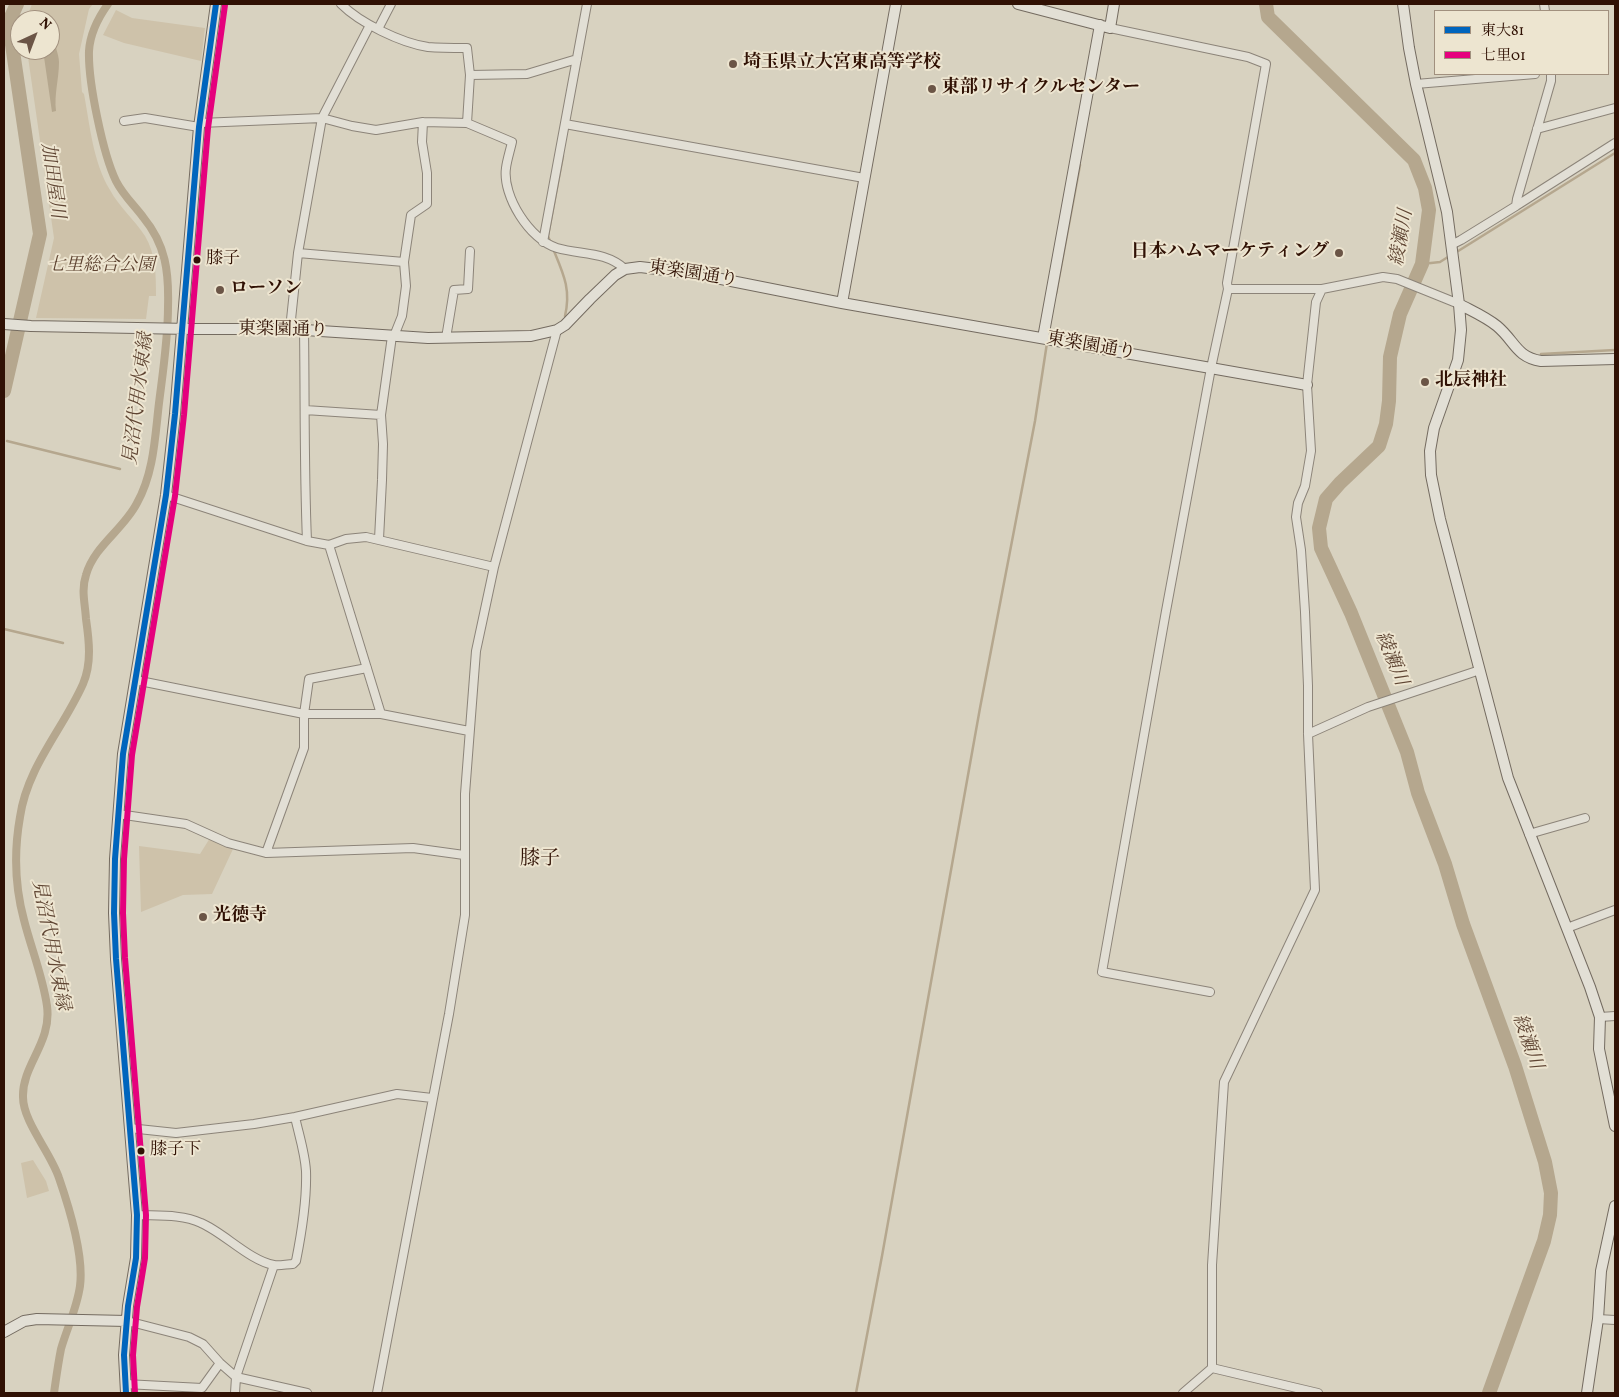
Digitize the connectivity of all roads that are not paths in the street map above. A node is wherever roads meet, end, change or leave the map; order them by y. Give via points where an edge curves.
1 (216, 4) edge
2 (341, 4) edge
3 (391, 4) edge
4 (587, 4) edge
5 (896, 4) edge
6 (1018, 4) edge
7 (1114, 4) edge
8 (1404, 4) edge
9 (1105, 26) junction
10 (374, 27) junction
11 (577, 59) junction
12 (470, 75) junction
13 (1523, 75) edge
14 (1550, 75) edge
15 (1416, 84) junction
16 (1615, 108) edge
17 (322, 118) junction
18 (124, 121) dead end
19 (424, 122) junction
20 (467, 122) junction
21 (565, 124) junction
22 (200, 125) junction
23 (1537, 129) junction
24 (1615, 143) edge
25 (864, 178) junction
26 (1516, 206) junction
27 (543, 242) junction
28 (1453, 246) junction
29 (470, 251) dead end
30 (298, 253) junction
31 (404, 262) junction
32 (625, 269) junction
33 (1228, 289) junction
34 (1322, 289) junction
35 (842, 302) junction
36 (1460, 304) junction
37 (9, 325) edge
38 (179, 328) junction
39 (290, 329) junction
40 (304, 329) junction
41 (557, 330) junction
42 (393, 336) junction
43 (446, 338) junction
44 (1043, 338) junction
45 (1615, 359) edge
46 (1211, 368) junction
47 (1307, 385) junction
48 (305, 410) junction
49 (381, 415) junction
50 (166, 495) junction
51 (379, 540) junction
52 (307, 541) junction
53 (329, 545) junction
54 (494, 567) junction
55 (367, 668) junction
56 (1480, 670) junction
57 (135, 680) junction
58 (304, 714) junction
59 (382, 714) junction
60 (468, 731) junction
61 (1308, 734) junction
62 (118, 814) junction
63 (1585, 818) dead end
64 (1529, 834) junction
65 (266, 853) junction
66 (464, 855) junction
67 (1615, 910) edge
68 (1567, 928) junction
69 (1210, 992) dead end
70 (1615, 1016) edge
71 (1600, 1017) junction
72 (432, 1098) junction
73 (295, 1117) junction
74 (1615, 1126) edge
75 (129, 1128) junction
76 (1615, 1206) edge
77 (137, 1215) junction
78 (274, 1265) junction
79 (1598, 1319) junction
80 (1615, 1320) edge
81 (127, 1321) junction
82 (4, 1332) edge
83 (220, 1363) junction
84 (1212, 1368) junction
85 (236, 1377) junction
86 (126, 1389) edge
87 (235, 1393) edge
88 (307, 1393) edge
89 (377, 1393) edge
90 (1184, 1393) edge
91 (1318, 1393) edge
92 (1588, 1393) edge

1 - 22 street
2 - 10 street
3 - 10 street
4 - 11 street
5 - 25 street
6 - 9 street
7 - 9 street
8 - 15 street
9 - 33 street via 1248,57 1266,64
9 - 44 street
10 - 12 street via 427,46 467,48
10 - 17 street
11 - 12 street via 527,74
11 - 21 street
12 - 20 street
13 - 15 street
14 - 23 street
15 - 28 street
16 - 23 street
17 - 19 street via 376,130
17 - 22 street
17 - 30 street
18 - 22 street via 145,118
19 - 20 street
19 - 31 street via 422,142 428,173 427,204 411,215
20 - 27 street via 512,142 505,170 509,192 520,218
21 - 25 street
21 - 27 street
22 - 38 street
23 - 26 street
24 - 26 street
25 - 35 street
26 - 28 street
27 - 32 street via 616,261
28 - 36 street
29 - 43 street via 468,289 454,290
30 - 31 street
30 - 39 street
31 - 42 street via 406,286 402,316
32 - 35 street, 東楽園通り via 661,268
32 - 41 street, 東楽園通り via 605,283 576,315
33 - 34 street
33 - 46 street
34 - 36 street via 1383,276
34 - 47 street via 1316,302
35 - 44 street, 東楽園通り
36 - 45 street via 1497,326 1524,356 1532,359
36 - 56 street via 1458,360 1434,428 1430,451 1431,475
37 - 38 street, 東楽園通り
38 - 39 street, 東楽園通り
38 - 50 street
39 - 40 street, 東楽園通り
40 - 42 street, 東楽園通り
40 - 48 street
41 - 43 street, 東楽園通り via 531,336
41 - 54 street
42 - 43 street, 東楽園通り
42 - 49 street
44 - 46 street, 東楽園通り
46 - 47 street, 東楽園通り
46 - 69 street via 1102,972
47 - 61 street via 1311,451 1296,518 1305,612
48 - 49 street
48 - 52 street
49 - 51 street
50 - 52 street
50 - 57 street
51 - 53 street via 366,537 346,539
51 - 54 street
52 - 53 street
53 - 55 street
54 - 60 street via 476,651
55 - 58 street via 309,679
55 - 59 street
56 - 61 street via 1368,707
56 - 64 street via 1508,778
57 - 58 street
57 - 62 street via 123,754
58 - 59 street
58 - 65 street via 304,748
59 - 60 street
60 - 66 street
61 - 84 street via 1315,890 1224,1082 1212,1265
62 - 65 street via 186,824 228,843
62 - 75 street via 114,912
63 - 64 street
64 - 68 street
65 - 66 street via 413,848
66 - 72 street via 465,915
67 - 68 street
68 - 71 street
70 - 71 street
71 - 74 street via 1599,1049
72 - 73 street via 397,1094
72 - 89 street
73 - 75 street via 176,1133
73 - 78 street via 306,1170 303,1224 296,1261
75 - 77 street
76 - 79 street via 1601,1271
77 - 78 street via 190,1219 202,1223 239,1248
77 - 81 street via 136,1258
78 - 85 street
79 - 80 street
79 - 92 street
81 - 82 street via 30,1320
81 - 83 street via 189,1337 202,1344
81 - 86 street
83 - 85 street
83 - 86 street via 202,1388
84 - 90 street
84 - 91 street
85 - 87 street
85 - 88 street

